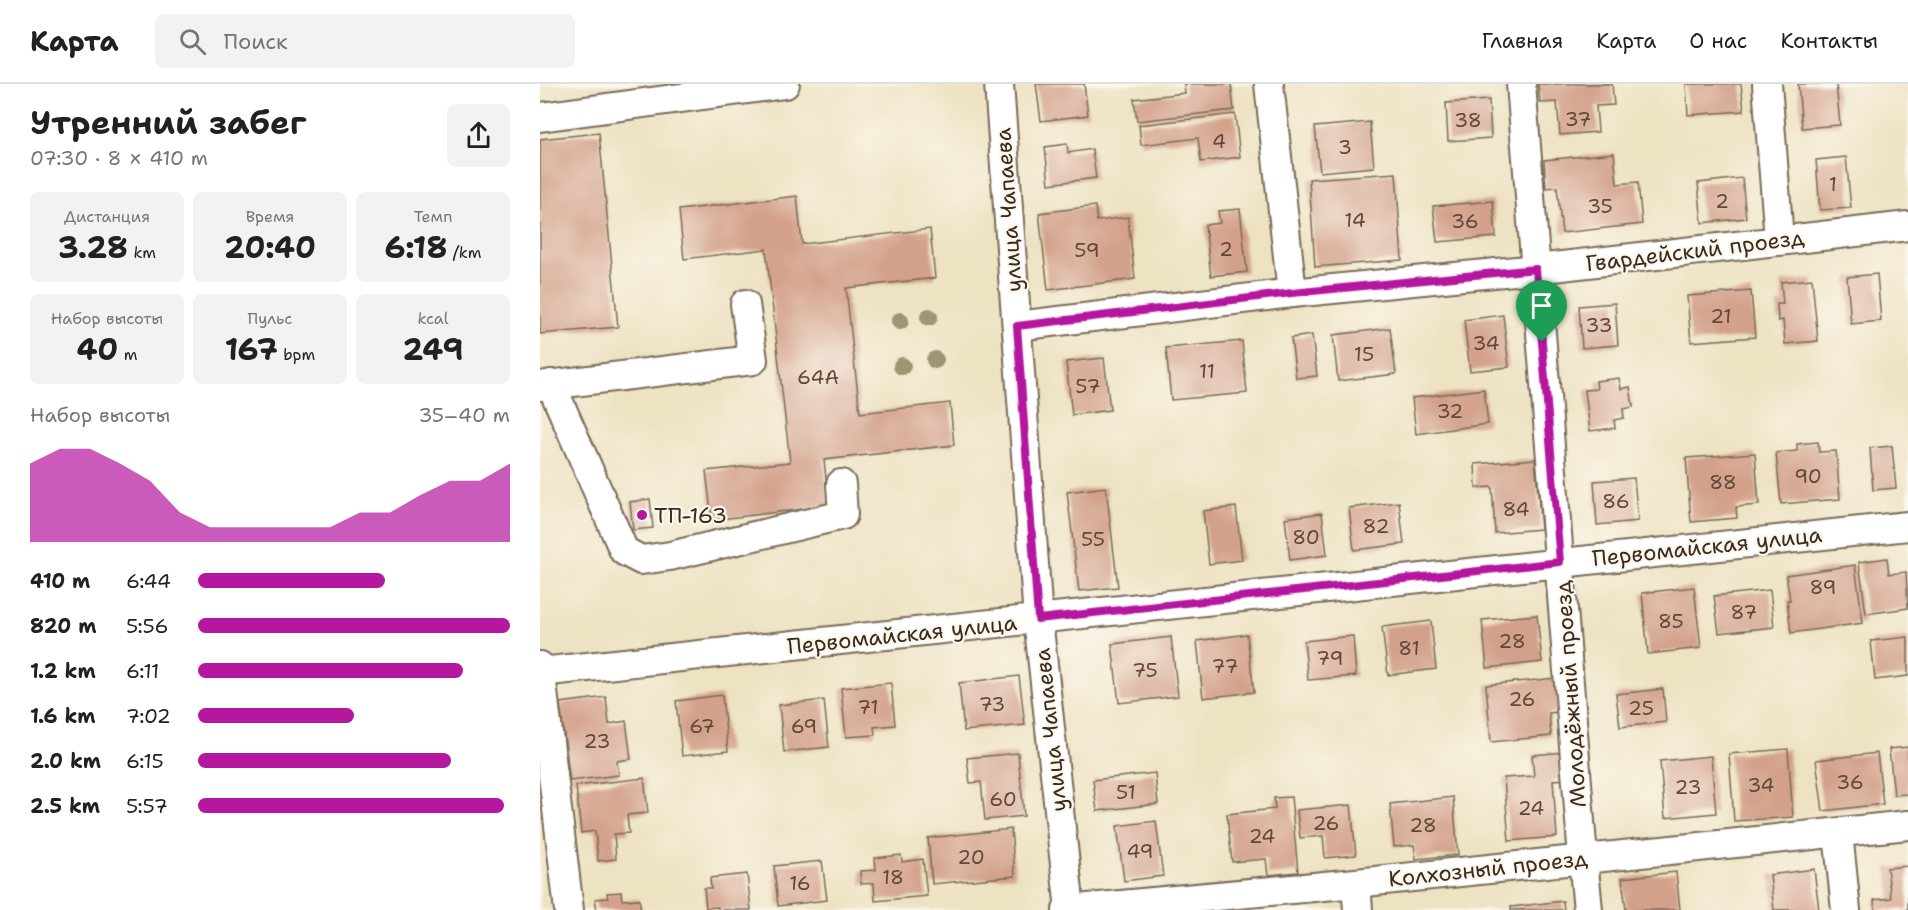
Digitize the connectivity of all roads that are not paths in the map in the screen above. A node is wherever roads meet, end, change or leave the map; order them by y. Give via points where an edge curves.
1 (785, 84) edge
2 (999, 84) edge
3 (1269, 84) edge
4 (1521, 84) edge
5 (1767, 84) edge
6 (730, 88) edge
7 (540, 117) edge
8 (1908, 226) edge
9 (1779, 240) junction
10 (1536, 269) junction
11 (1292, 293) junction
12 (745, 304) dead end
13 (1017, 326) junction
14 (546, 385) edge
15 (841, 484) dead end
16 (1908, 526) edge
17 (1560, 562) junction
18 (1038, 619) junction
19 (540, 666) edge
20 (540, 672) edge
21 (1908, 825) edge
22 (1838, 832) junction
23 (1583, 858) junction
24 (1357, 896) edge
25 (569, 910) edge
26 (1069, 910) edge
27 (1588, 910) edge
28 (1846, 910) edge

1 - 6 street
2 - 13 street, улица Чапаева
3 - 11 street
4 - 10 street, Молодёжный проезд
5 - 9 street
6 - 7 street
8 - 9 street, Гвардейский проезд
9 - 10 street, Гвардейский проезд
10 - 11 street, Гвардейский проезд
10 - 17 street, Молодёжный проезд
11 - 13 street, Гвардейский проезд
12 - 14 street via 753,360
13 - 18 street, улица Чапаева
14 - 15 street via 624,550 641,560 843,515
16 - 17 street, Первомайская улица
17 - 18 street, Первомайская улица
17 - 23 street, Молодёжный проезд
18 - 20 street, Первомайская улица
18 - 26 street, улица Чапаева
19 - 20 street
20 - 25 street
21 - 22 street, Колхозный проезд
22 - 23 street, Колхозный проезд
22 - 28 street
23 - 24 street, Колхозный проезд
23 - 27 street, Молодёжный проезд
24 - 26 street, Колхозный проезд

